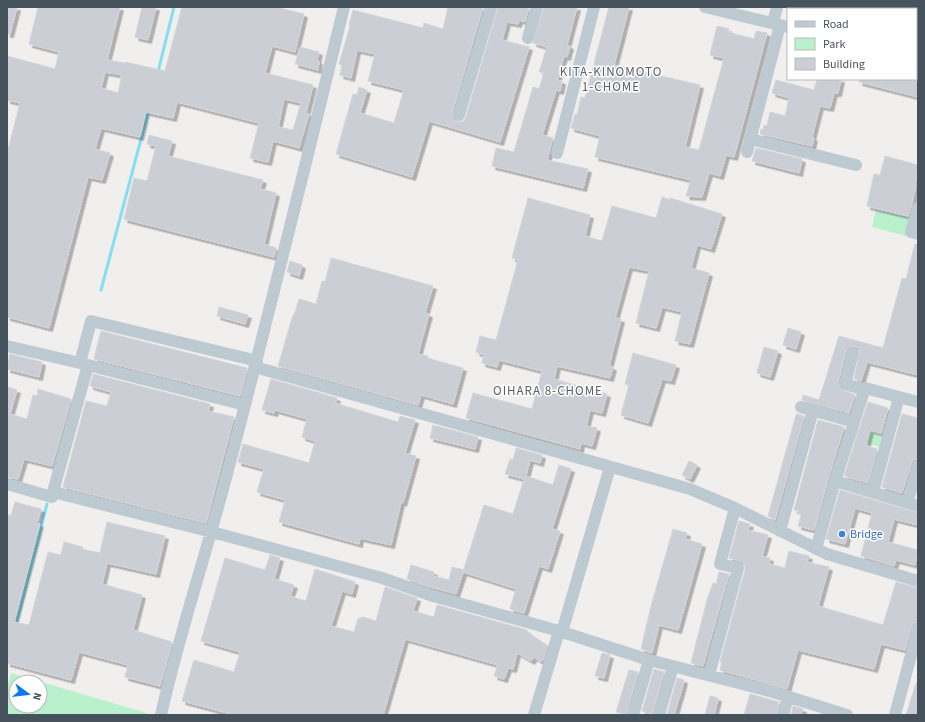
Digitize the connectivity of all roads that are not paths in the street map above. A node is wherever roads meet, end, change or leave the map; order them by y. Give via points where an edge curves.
1 (344, 7) edge
2 (490, 7) edge
3 (537, 7) edge
4 (594, 7) edge
5 (705, 7) edge
6 (777, 7) edge
7 (780, 25) edge
8 (528, 38) dead end
9 (459, 115) dead end
10 (750, 139) junction
11 (747, 152) dead end
12 (557, 153) dead end
13 (856, 165) dead end
14 (918, 208) edge
15 (918, 234) edge
16 (7, 346) edge
17 (853, 353) dead end
18 (256, 364) junction
19 (864, 390) junction
20 (899, 397) junction
21 (918, 402) edge
22 (245, 405) junction
23 (801, 407) dead end
24 (813, 410) junction
25 (854, 422) junction
26 (918, 466) edge
27 (610, 467) junction
28 (835, 481) junction
29 (7, 484) edge
30 (873, 492) junction
31 (52, 497) dead end
32 (913, 504) edge
33 (735, 508) junction
34 (780, 531) junction
35 (212, 532) junction
36 (816, 549) junction
37 (918, 581) edge
38 (918, 629) edge
39 (561, 632) junction
40 (649, 660) junction
41 (673, 666) junction
42 (709, 675) junction
43 (788, 697) junction
44 (161, 715) edge
45 (534, 715) edge
46 (633, 715) edge
47 (659, 715) edge
48 (783, 715) edge
49 (848, 715) edge
50 (896, 715) edge

1 - 18 street
2 - 9 street
3 - 8 street
4 - 12 street
5 - 7 street
6 - 7 street
7 - 10 street
10 - 11 street
10 - 13 street
14 - 15 street via 911,232
16 - 18 street via 80,363 91,320
17 - 19 street via 845,384
18 - 22 street
18 - 27 street
19 - 20 street via 865,388
19 - 25 street
20 - 21 street
20 - 30 street
22 - 35 street
22 - 35 street via 88,365 53,492
23 - 24 street
24 - 25 street
24 - 34 street
25 - 28 street
26 - 32 street
27 - 33 street via 690,489
27 - 39 street
28 - 30 street
28 - 36 street
29 - 31 street
30 - 32 street
33 - 34 street
33 - 42 street via 720,564 738,568
34 - 36 street
35 - 39 street via 382,578 433,596
35 - 44 street via 171,671
36 - 37 street
38 - 50 street
39 - 40 street
39 - 45 street
40 - 41 street
40 - 46 street
41 - 42 street
41 - 47 street
42 - 43 street
43 - 48 street
43 - 49 street

